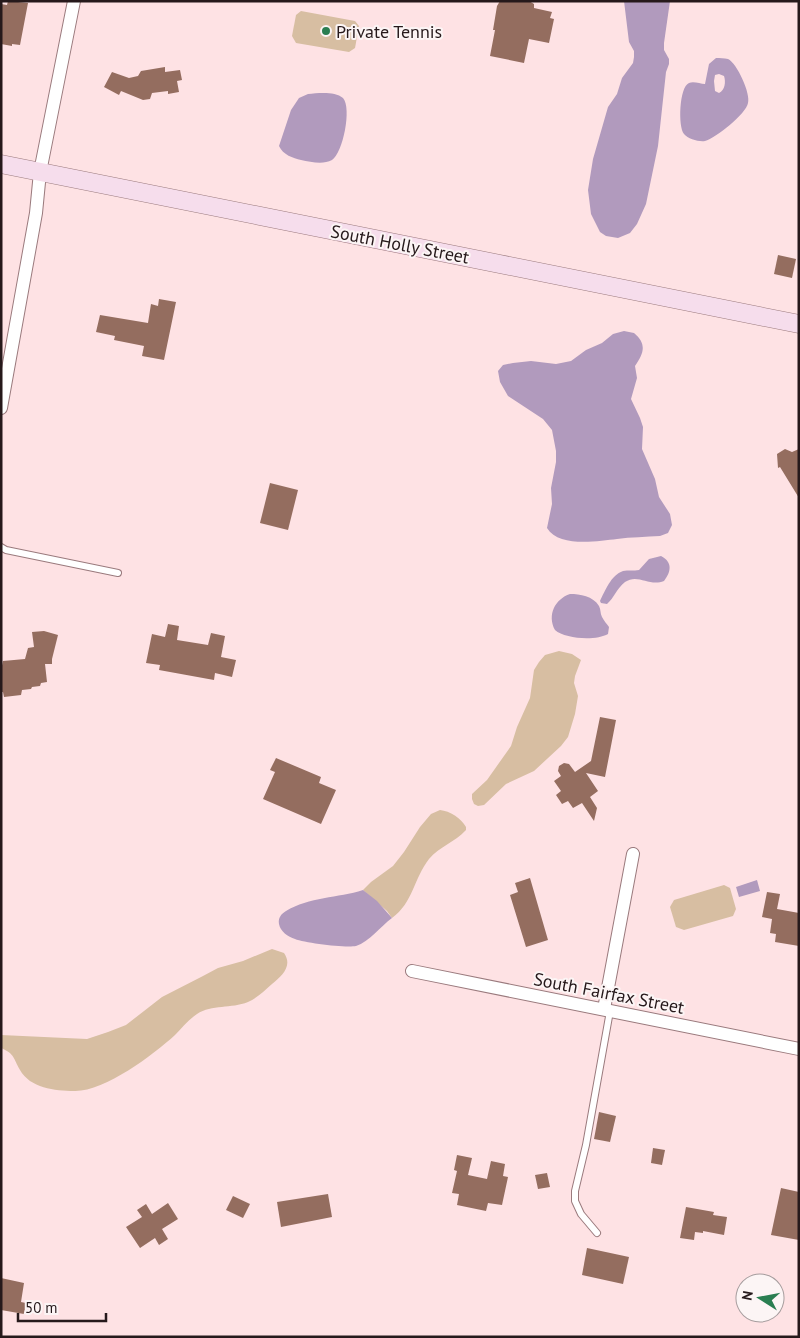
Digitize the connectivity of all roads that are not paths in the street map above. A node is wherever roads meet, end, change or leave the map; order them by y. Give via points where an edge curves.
1 (74, 1) edge
2 (1, 164) edge
3 (40, 172) junction
4 (799, 324) edge
5 (1, 408) edge
6 (1, 547) edge
7 (118, 573) dead end
8 (634, 854) dead end
9 (412, 971) dead end
10 (607, 1010) junction
11 (799, 1049) edge
12 (597, 1233) dead end

1 - 3 street
2 - 3 street, South Holly Street
3 - 4 street, South Holly Street
3 - 5 street via 36,213
6 - 7 lane
8 - 10 street
9 - 10 street, South Fairfax Street
10 - 11 street, South Fairfax Street
10 - 12 lane via 586,1146 575,1190 575,1201 581,1214

